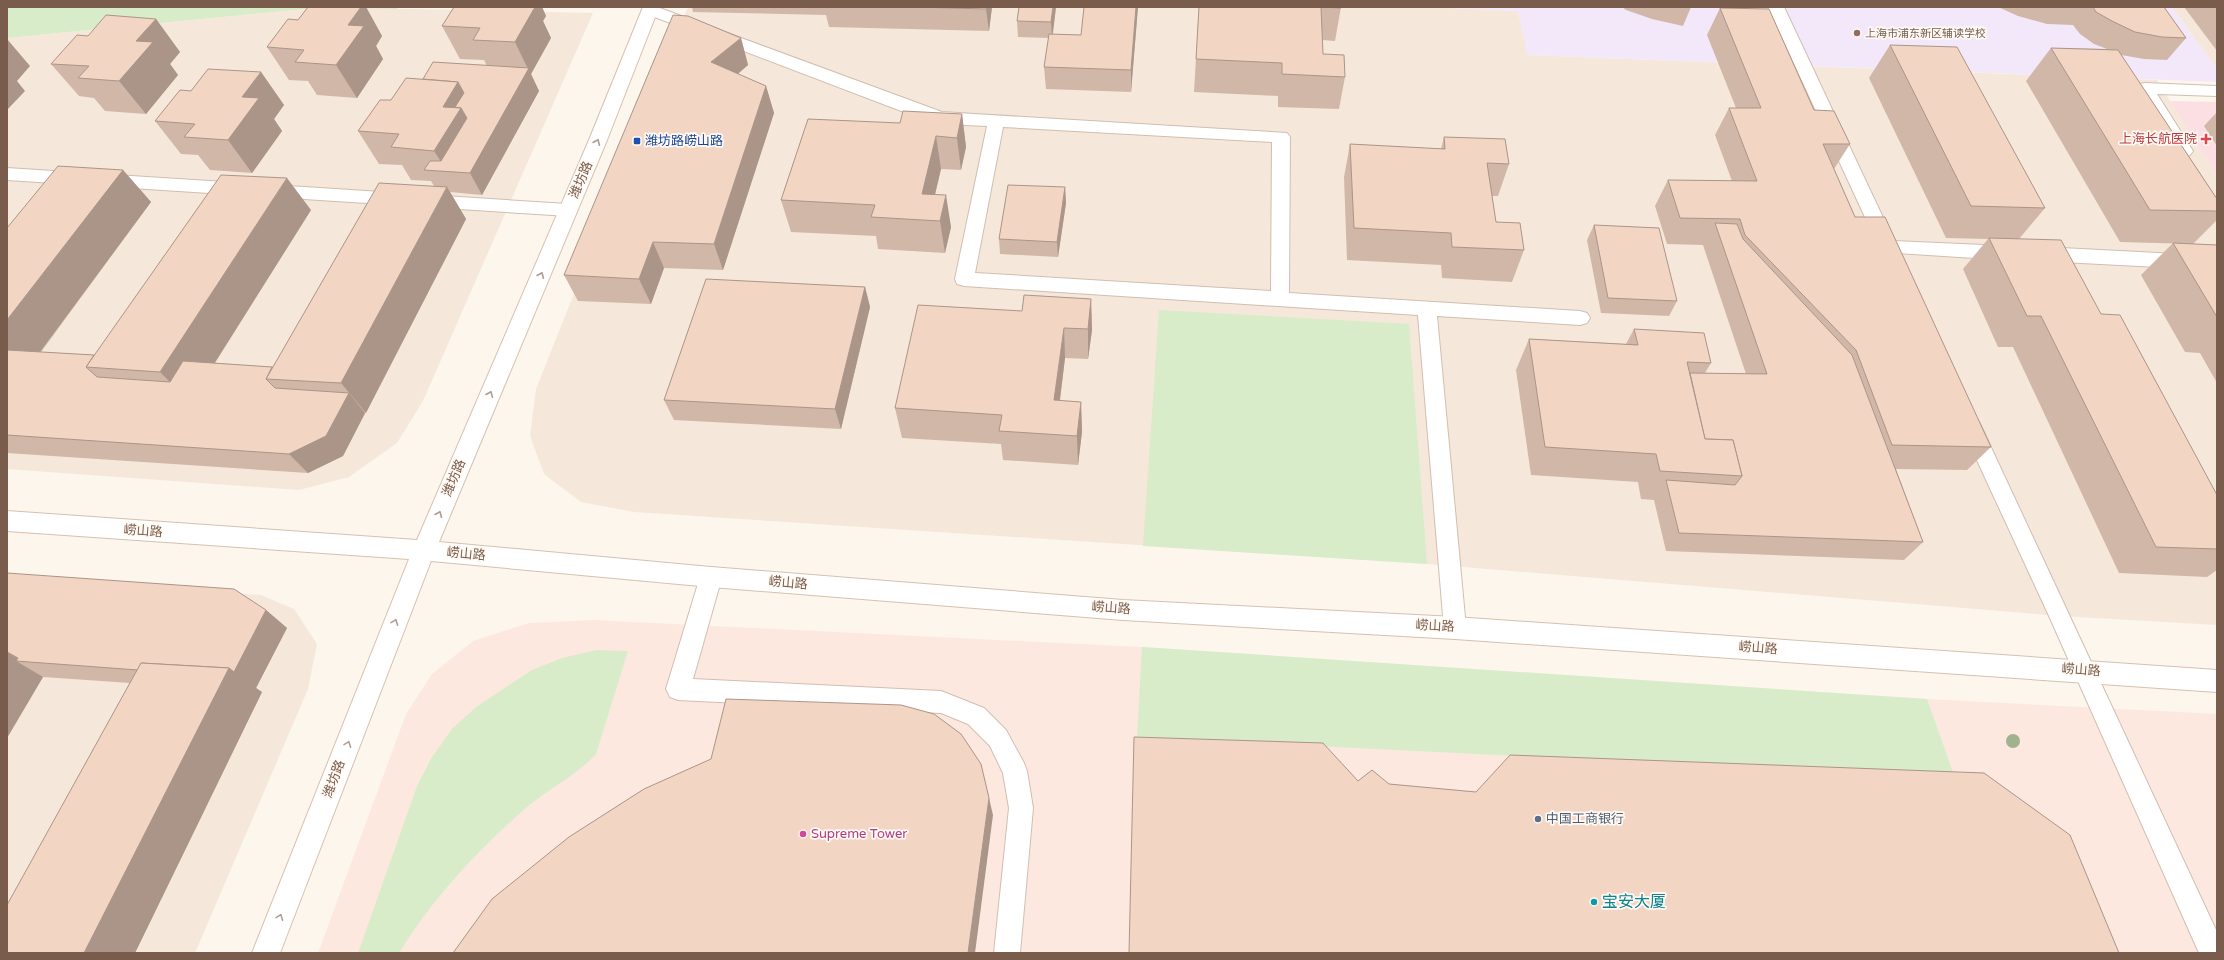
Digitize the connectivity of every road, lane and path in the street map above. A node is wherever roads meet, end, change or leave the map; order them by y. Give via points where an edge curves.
1 (1776, 7) edge
2 (650, 8) edge
3 (2217, 91) edge
4 (996, 122) junction
5 (2193, 165) edge
6 (7, 174) edge
7 (568, 210) junction
8 (1887, 247) junction
9 (2217, 263) edge
10 (1897, 269) edge
11 (1280, 299) junction
12 (1427, 308) junction
13 (1580, 318) dead end
14 (1965, 413) edge
15 (7, 521) edge
16 (424, 550) junction
17 (711, 577) junction
18 (1455, 628) junction
19 (2084, 670) junction
20 (2217, 681) edge
21 (266, 953) edge
22 (1007, 953) edge
23 (2213, 953) edge

1 - 8 lane
2 - 4 lane via 923,113 942,118
7 -> 2 street, 潍坊路
3 - 5 lane via 2145,88
4 - 11 lane via 1281,137
4 - 11 lane via 964,279
6 - 7 lane
16 -> 7 street, 潍坊路
8 - 9 lane
8 - 10 lane
11 - 12 lane
12 - 13 lane
12 - 18 lane
14 - 19 lane
15 - 16 street, 崂山路
16 - 17 street, 崂山路
21 -> 16 street, 潍坊路
17 - 18 street, 崂山路 via 1123,610
17 - 22 lane via 678,689 941,702 976,716 998,738 1015,771 1020,808
18 - 19 street, 崂山路
19 - 20 street, 崂山路
19 - 23 lane

